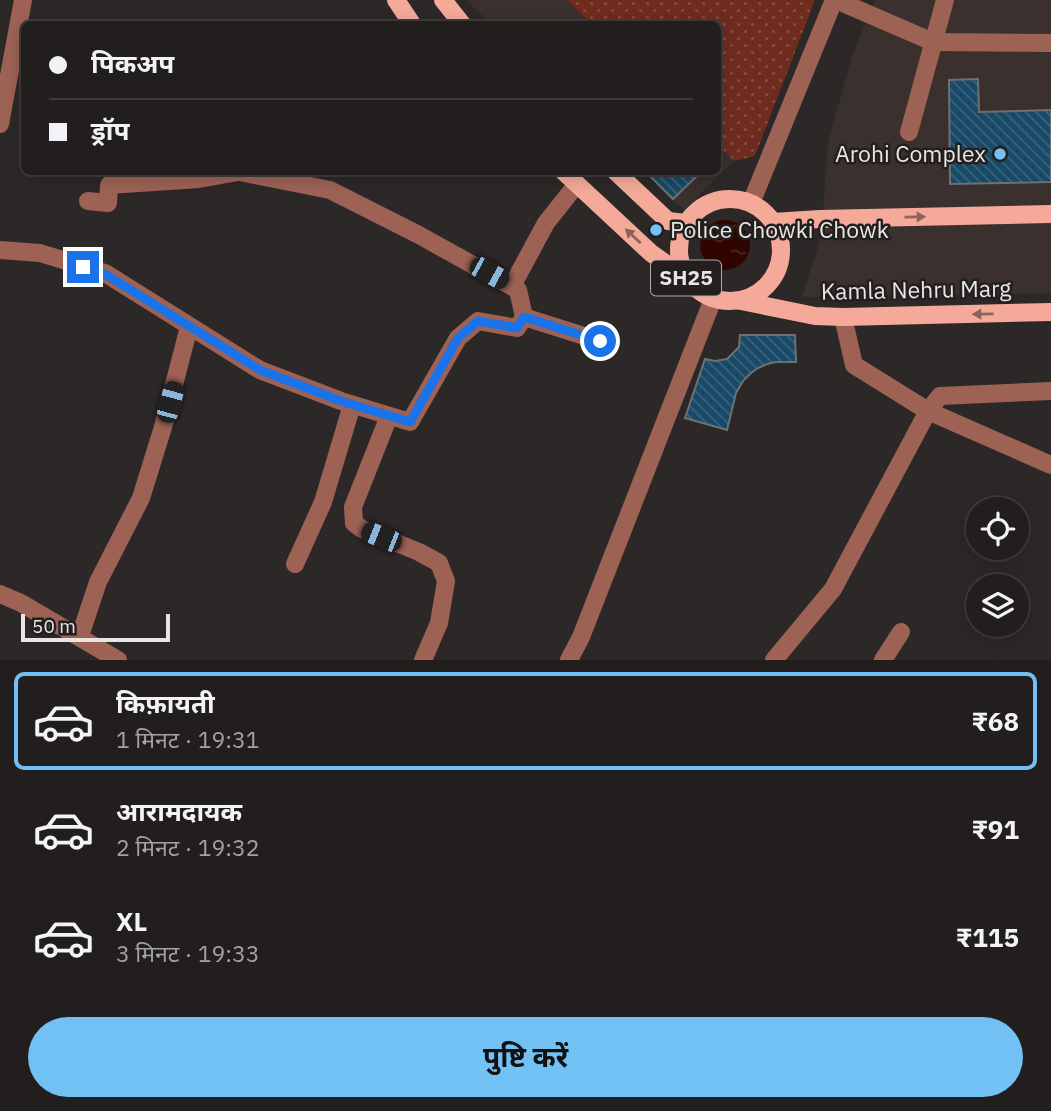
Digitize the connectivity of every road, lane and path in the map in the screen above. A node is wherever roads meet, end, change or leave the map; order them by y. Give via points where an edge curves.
1 (23, 0) edge
2 (396, 0) edge
3 (443, 0) edge
4 (835, 0) edge
5 (945, 0) edge
6 (410, 21) edge
7 (460, 21) edge
8 (933, 42) junction
9 (1051, 43) edge
10 (0, 124) edge
11 (909, 132) dead end
12 (222, 175) edge
13 (254, 175) edge
14 (567, 175) edge
15 (619, 175) edge
16 (577, 184) junction
17 (88, 201) dead end
18 (751, 203) junction
19 (1051, 214) edge
20 (773, 222) junction
21 (686, 223) junction
22 (0, 250) edge
23 (686, 278) junction
24 (512, 286) junction
25 (713, 299) junction
26 (741, 300) junction
27 (1051, 312) edge
28 (524, 317) junction
29 (843, 317) junction
30 (189, 327) junction
31 (600, 341) dead end
32 (1051, 391) edge
33 (352, 405) junction
34 (928, 411) junction
35 (389, 416) junction
36 (1051, 465) edge
37 (295, 564) dead end
38 (0, 594) edge
39 (901, 632) dead end
40 (80, 636) junction
41 (118, 660) edge
42 (423, 660) edge
43 (569, 660) edge
44 (774, 660) edge
45 (883, 660) edge

1 - 10 street
2 - 6 main road
3 - 7 main road
4 - 8 street
4 - 18 street
5 - 8 street
8 - 9 street
8 - 11 street
12 - 17 street via 109,185 108,204
13 - 24 street via 330,190
14 - 16 main road, SH25
15 - 21 main road via 668,220
23 -> 16 main road, SH25 via 651,253
16 - 24 street via 546,223
18 - 20 main road
18 - 21 main road via 723,199 701,207
20 -> 19 main road
20 - 26 main road, SH25 via 780,240 777,270 757,293
21 - 23 main road, SH25 via 678,260
22 - 30 street via 40,253 105,274
23 - 25 main road, SH25
24 - 28 street via 518,290
25 - 26 main road, SH25
25 - 43 street
26 - 29 main road, Kamla Nehru Marg / SH25 via 815,316
27 -> 29 main road, Kamla Nehru Marg / SH25
28 - 31 street
28 - 35 street via 517,328 478,321 458,338 410,422
29 - 34 street via 854,365
30 - 33 street via 260,370
30 - 40 street via 141,498 98,582
32 - 34 street via 940,397
33 - 35 street
33 - 37 street via 323,502
34 - 36 street
34 - 44 street via 833,589
35 - 42 street via 353,507 354,523 439,563 446,581 439,623
38 - 40 street
39 - 45 street
40 - 41 street

